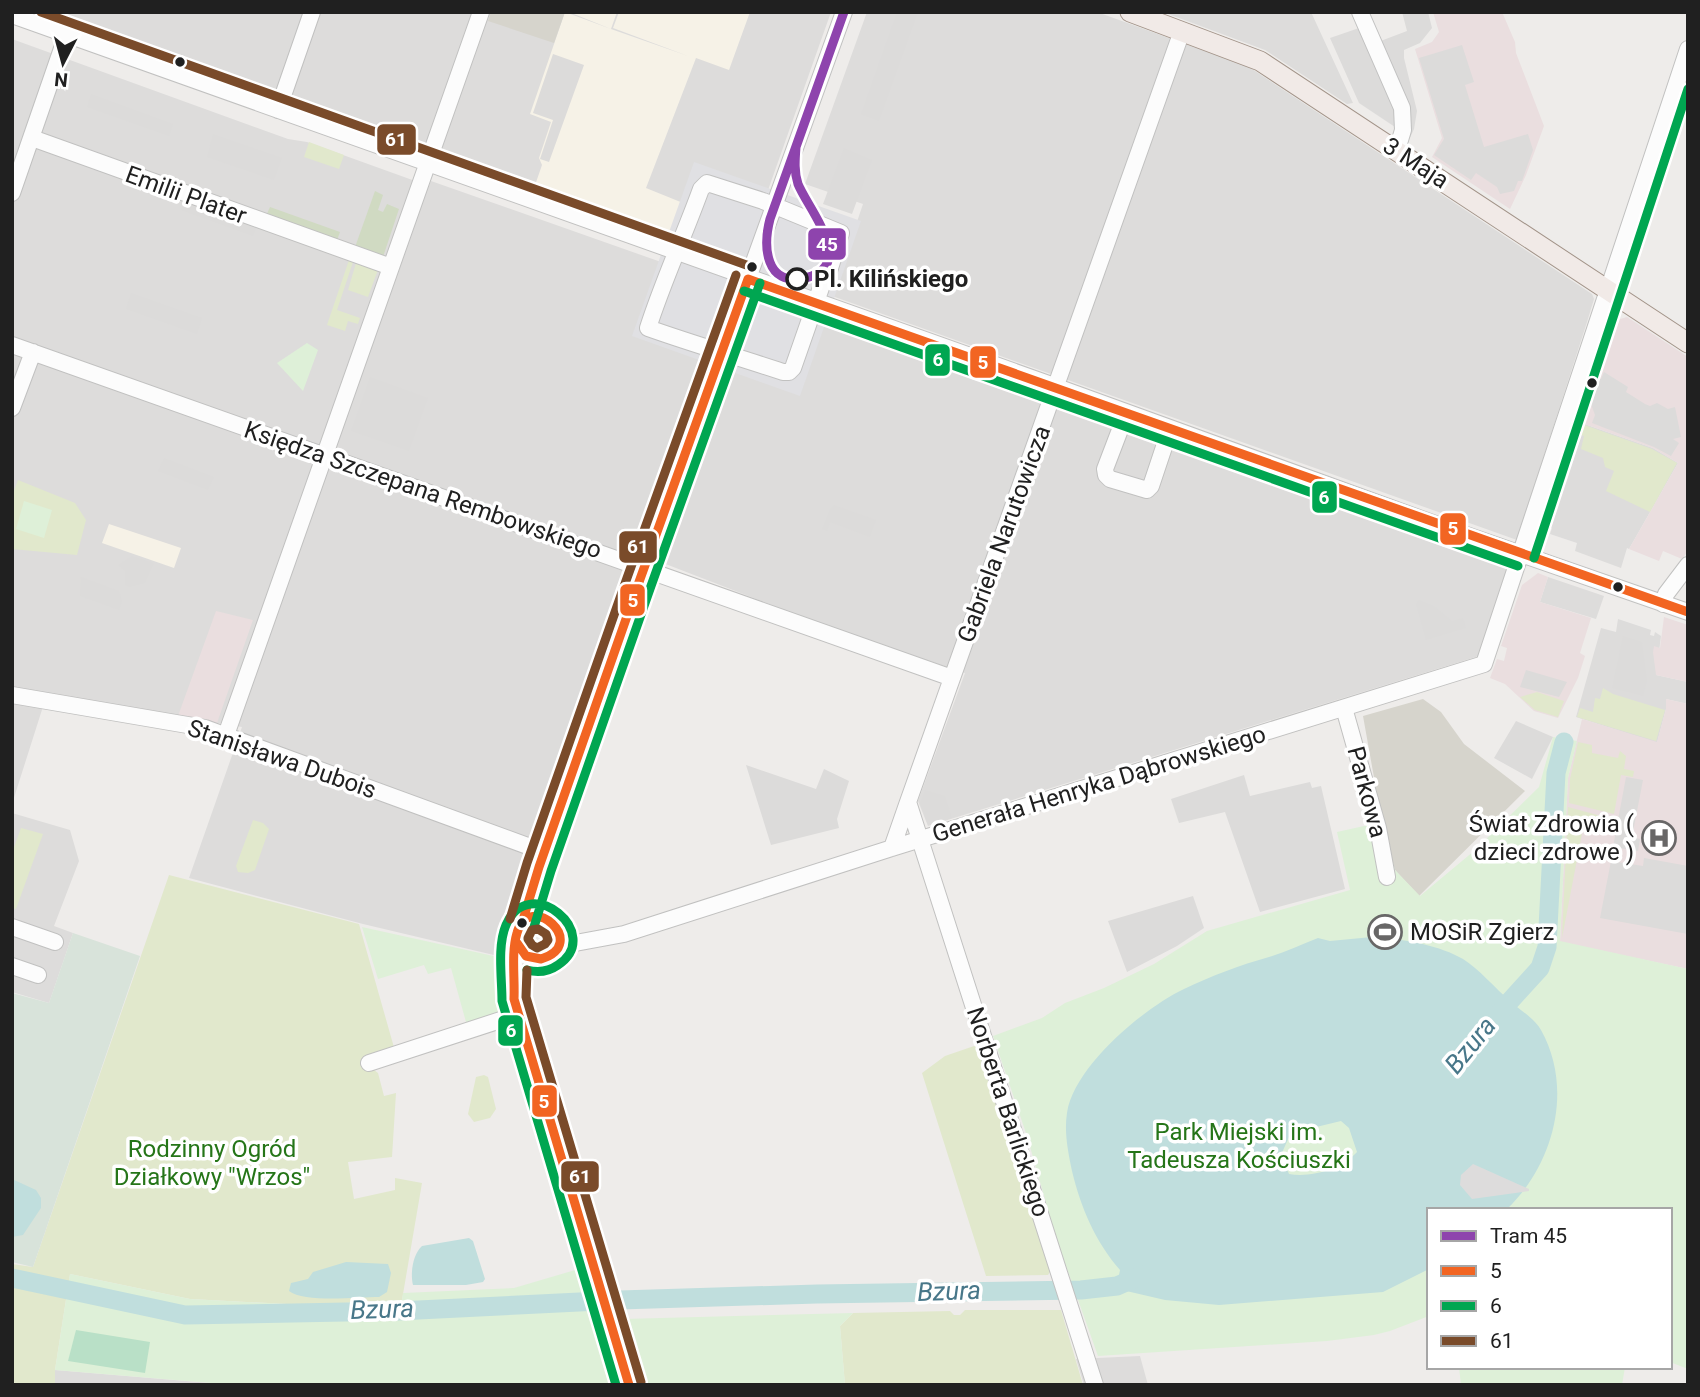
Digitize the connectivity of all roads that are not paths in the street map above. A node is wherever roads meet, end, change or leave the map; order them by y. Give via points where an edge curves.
1 (312, 12) edge
2 (481, 12) edge
3 (844, 12) edge
4 (1130, 12) edge
5 (1360, 12) edge
6 (12, 15) edge
7 (1182, 31) junction
8 (67, 34) junction
9 (1688, 49) edge
10 (278, 110) junction
11 (32, 138) junction
12 (1397, 150) junction
13 (427, 164) junction
14 (12, 193) edge
15 (774, 206) junction
16 (676, 253) junction
17 (391, 267) junction
18 (748, 279) junction
19 (1608, 289) junction
20 (816, 303) junction
21 (1687, 340) edge
22 (12, 345) edge
23 (33, 352) junction
24 (720, 352) junction
25 (1055, 387) junction
26 (12, 408) edge
27 (1126, 414) junction
28 (1170, 429) junction
29 (324, 456) junction
30 (1522, 554) junction
31 (1688, 565) edge
32 (644, 567) junction
33 (1663, 604) junction
34 (1688, 612) edge
35 (952, 678) junction
36 (12, 695) edge
37 (1344, 708) junction
38 (226, 735) junction
39 (908, 802) junction
40 (920, 839) junction
41 (892, 848) junction
42 (544, 852) junction
43 (1387, 877) dead end
44 (541, 916) junction
45 (522, 923) junction
46 (12, 927) edge
47 (55, 942) dead end
48 (559, 942) junction
49 (517, 943) junction
50 (527, 957) junction
51 (12, 967) edge
52 (38, 975) dead end
53 (514, 992) junction
54 (519, 1014) junction
55 (369, 1063) dead end
56 (629, 1385) edge
57 (1095, 1385) edge

1 - 10 street
2 - 13 street
3 - 15 street
4 - 7 main road, 3 Maja
5 - 12 street via 1402,108 1403,130
6 - 8 street
7 - 12 main road, 3 Maja via 1261,61
7 - 25 street, Gabriela Narutowicza
8 - 10 street
8 - 11 street
9 - 19 street
10 - 13 street
11 - 14 street
11 - 17 street, Emilii Plater
12 - 19 main road, 3 Maja
13 - 16 street
13 - 17 street
15 - 16 street via 707,183
15 - 18 street
15 - 20 street via 841,233
16 - 18 street
16 - 24 street via 648,328
17 - 29 street
18 - 20 street
18 - 24 street
19 - 21 main road, 3 Maja
19 - 30 street
20 - 24 street via 789,372
20 - 25 street
22 - 23 street, Księdza Szczepana Rembowskiego
23 - 26 street
23 - 29 street, Księdza Szczepana Rembowskiego
24 - 32 street
25 - 27 street
25 - 35 street, Gabriela Narutowicza
27 - 28 street
27 - 28 street via 1106,475 1142,490 1151,486
28 - 30 street
29 - 32 street, Księdza Szczepana Rembowskiego
29 - 38 street
30 - 33 street
30 - 37 street, Generała Henryka Dąbrowskiego via 1484,664
31 - 33 street
32 - 35 street, Księdza Szczepana Rembowskiego
32 - 42 street
33 - 34 street
35 - 39 street, Gabriela Narutowicza
36 - 38 street, Stanisława Dubois
37 - 40 street, Generała Henryka Dąbrowskiego
37 - 43 street, Parkowa
38 - 42 street, Stanisława Dubois
39 - 40 street
39 - 41 street, Gabriela Narutowicza
40 - 41 street, Generała Henryka Dąbrowskiego
40 - 57 street, Norberta Barlickiego
41 - 48 street, Generała Henryka Dąbrowskiego via 624,934
42 - 44 street
42 - 45 street
44 - 45 street
44 - 48 street via 557,925
45 - 49 street
46 - 47 street
48 - 50 street via 545,958
49 - 50 street
49 - 53 street
50 - 53 street
51 - 52 street
53 - 54 street
54 - 55 street
54 - 56 street

